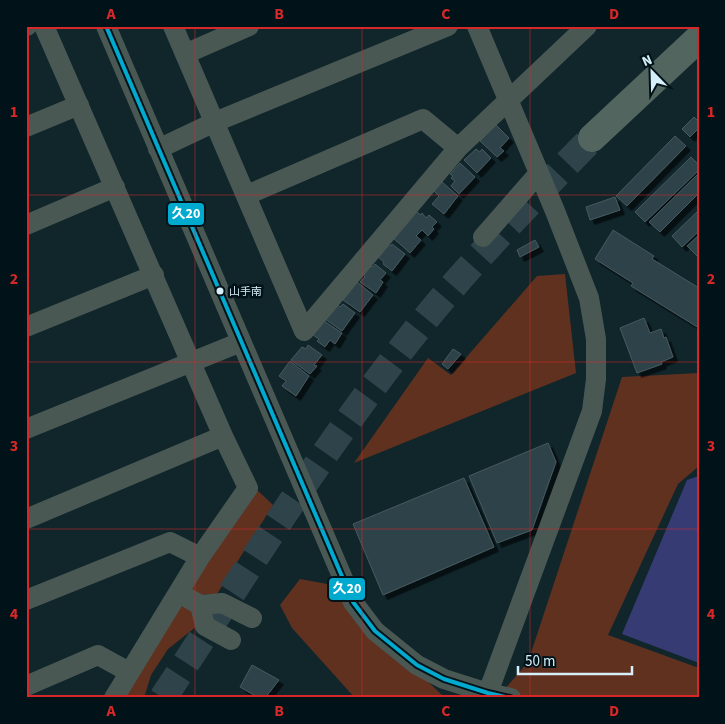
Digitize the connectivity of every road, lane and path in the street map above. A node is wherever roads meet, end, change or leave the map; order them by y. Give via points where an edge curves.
1 (44, 26) edge
2 (106, 26) edge
3 (174, 26) edge
4 (249, 26) edge
5 (448, 26) edge
6 (477, 26) edge
7 (587, 26) edge
8 (699, 38) edge
9 (699, 50) edge
10 (185, 54) junction
11 (508, 99) junction
12 (79, 105) junction
13 (215, 122) junction
14 (26, 127) edge
15 (458, 148) junction
16 (158, 149) junction
17 (539, 173) junction
18 (115, 187) junction
19 (247, 195) junction
20 (26, 225) edge
21 (483, 237) dead end
22 (154, 275) junction
23 (26, 327) edge
24 (241, 342) junction
25 (192, 362) junction
26 (26, 430) edge
27 (223, 436) junction
28 (26, 519) edge
29 (200, 557) junction
30 (179, 593) junction
31 (26, 600) edge
32 (200, 605) junction
33 (252, 618) dead end
34 (231, 640) dead end
35 (129, 672) junction
36 (26, 686) edge
37 (487, 695) edge
38 (114, 698) edge
39 (511, 698) edge

1 - 12 street
2 - 16 street
3 - 10 street
4 - 10 street
5 - 13 street
6 - 11 street
7 - 11 street
8 - 9 highway via 596,141
10 - 13 street
11 - 15 street
11 - 17 street
12 - 14 street
12 - 18 street
13 - 16 street
13 - 19 street
15 - 19 street via 423,119
15 - 19 street via 304,331
16 - 24 street
17 - 21 street
17 - 37 street via 590,298 596,339 596,378 592,411
18 - 20 street
18 - 22 street
22 - 23 street
22 - 25 street
24 - 25 street
24 - 37 street via 353,602 375,631 418,665
25 - 26 street
25 - 27 street
27 - 28 street
27 - 29 street via 248,488
29 - 30 street
29 - 31 street via 170,542
30 - 32 street
30 - 35 street
32 - 33 street via 222,603
32 - 34 street via 205,626
35 - 36 street via 98,655
35 - 38 street
37 - 39 street

